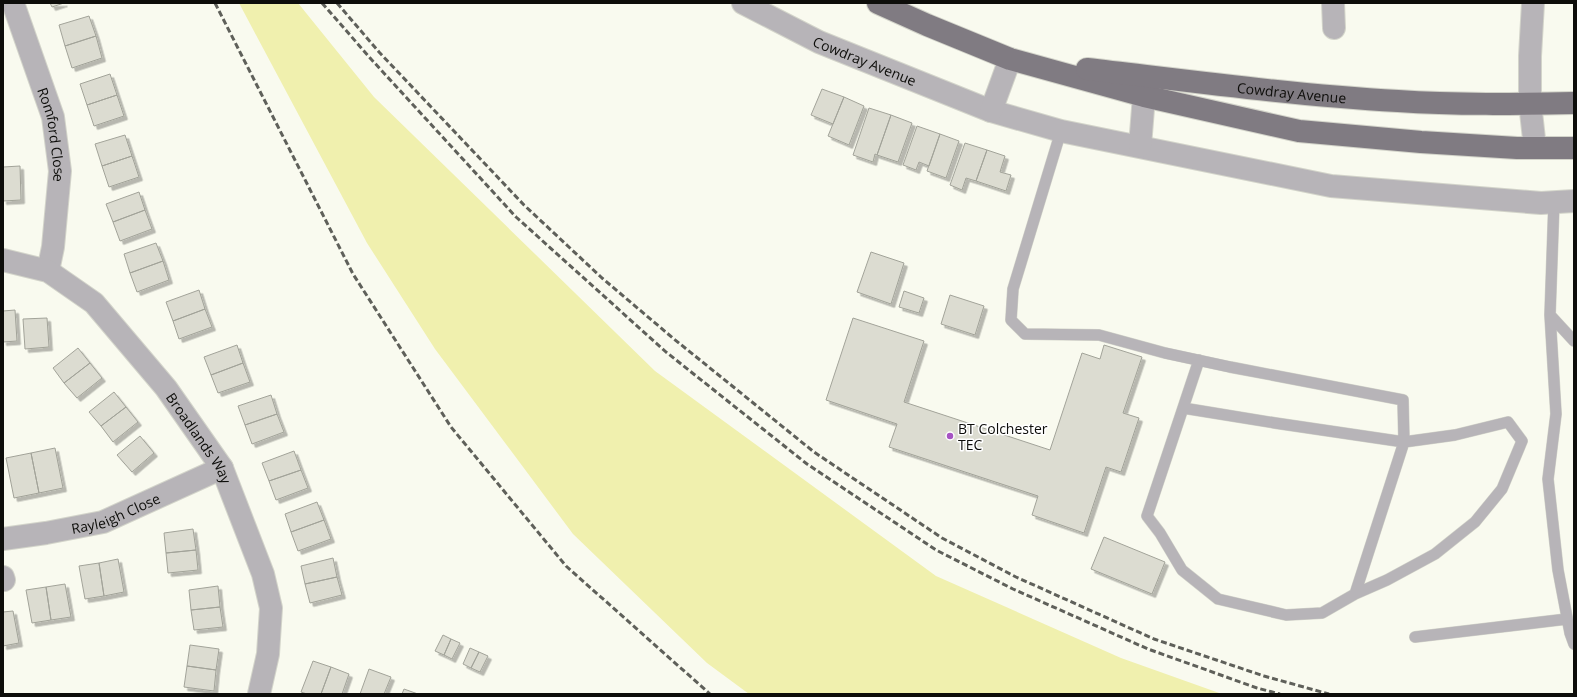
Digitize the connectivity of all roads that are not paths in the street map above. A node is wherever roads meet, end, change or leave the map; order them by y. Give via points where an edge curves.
1 (13, 3) edge
2 (743, 3) edge
3 (878, 3) edge
4 (1333, 3) edge
5 (1533, 3) edge
6 (1334, 28) dead end
7 (1010, 59) junction
8 (1144, 96) junction
9 (1574, 103) edge
10 (1530, 104) junction
11 (991, 110) junction
12 (1061, 131) junction
13 (1140, 146) junction
14 (1535, 148) junction
15 (1574, 148) edge
16 (1564, 201) edge
17 (3, 260) edge
18 (48, 271) junction
19 (1550, 315) junction
20 (1574, 341) edge
21 (1199, 360) junction
22 (1183, 408) junction
23 (1404, 442) junction
24 (222, 468) junction
25 (3, 539) edge
26 (1356, 594) junction
27 (1567, 619) junction
28 (1415, 637) dead end
29 (1574, 644) edge
30 (259, 694) edge

1 - 18 street, Romford Close via 53,117 60,171 53,247
2 - 11 street, Cowdray Avenue via 819,42
3 - 7 main road, Cowdray Avenue
4 - 6 street
5 - 10 street
7 - 8 main road, Cowdray Avenue
7 - 10 main road, Cowdray Avenue via 1246,88 1391,101
7 - 11 street
8 - 13 street
8 - 14 main road, Cowdray Avenue via 1299,131 1421,142
9 - 10 main road, Cowdray Avenue
10 - 14 street
11 - 12 street, Cowdray Avenue
12 - 13 street, Cowdray Avenue
12 - 21 lane via 1013,289 1011,320 1025,334 1099,334
13 - 16 street, Cowdray Avenue via 1331,186 1541,202
14 - 15 main road, Cowdray Avenue
16 - 19 lane
17 - 18 street, Broadlands Way
18 - 24 street, Broadlands Way via 94,303 166,388
19 - 20 lane
19 - 27 lane via 1556,414 1548,479 1558,570
21 - 22 lane
21 - 23 lane via 1403,400
22 - 23 lane
22 - 26 lane via 1147,516 1182,570 1218,599 1286,615 1322,613
23 - 26 lane
23 - 26 lane via 1455,435 1508,422 1522,441 1502,489 1475,522 1435,554
24 - 25 street, Rayleigh Close via 103,522
24 - 30 street, Broadlands Way via 263,574 271,608 268,654
27 - 28 lane
27 - 29 lane

